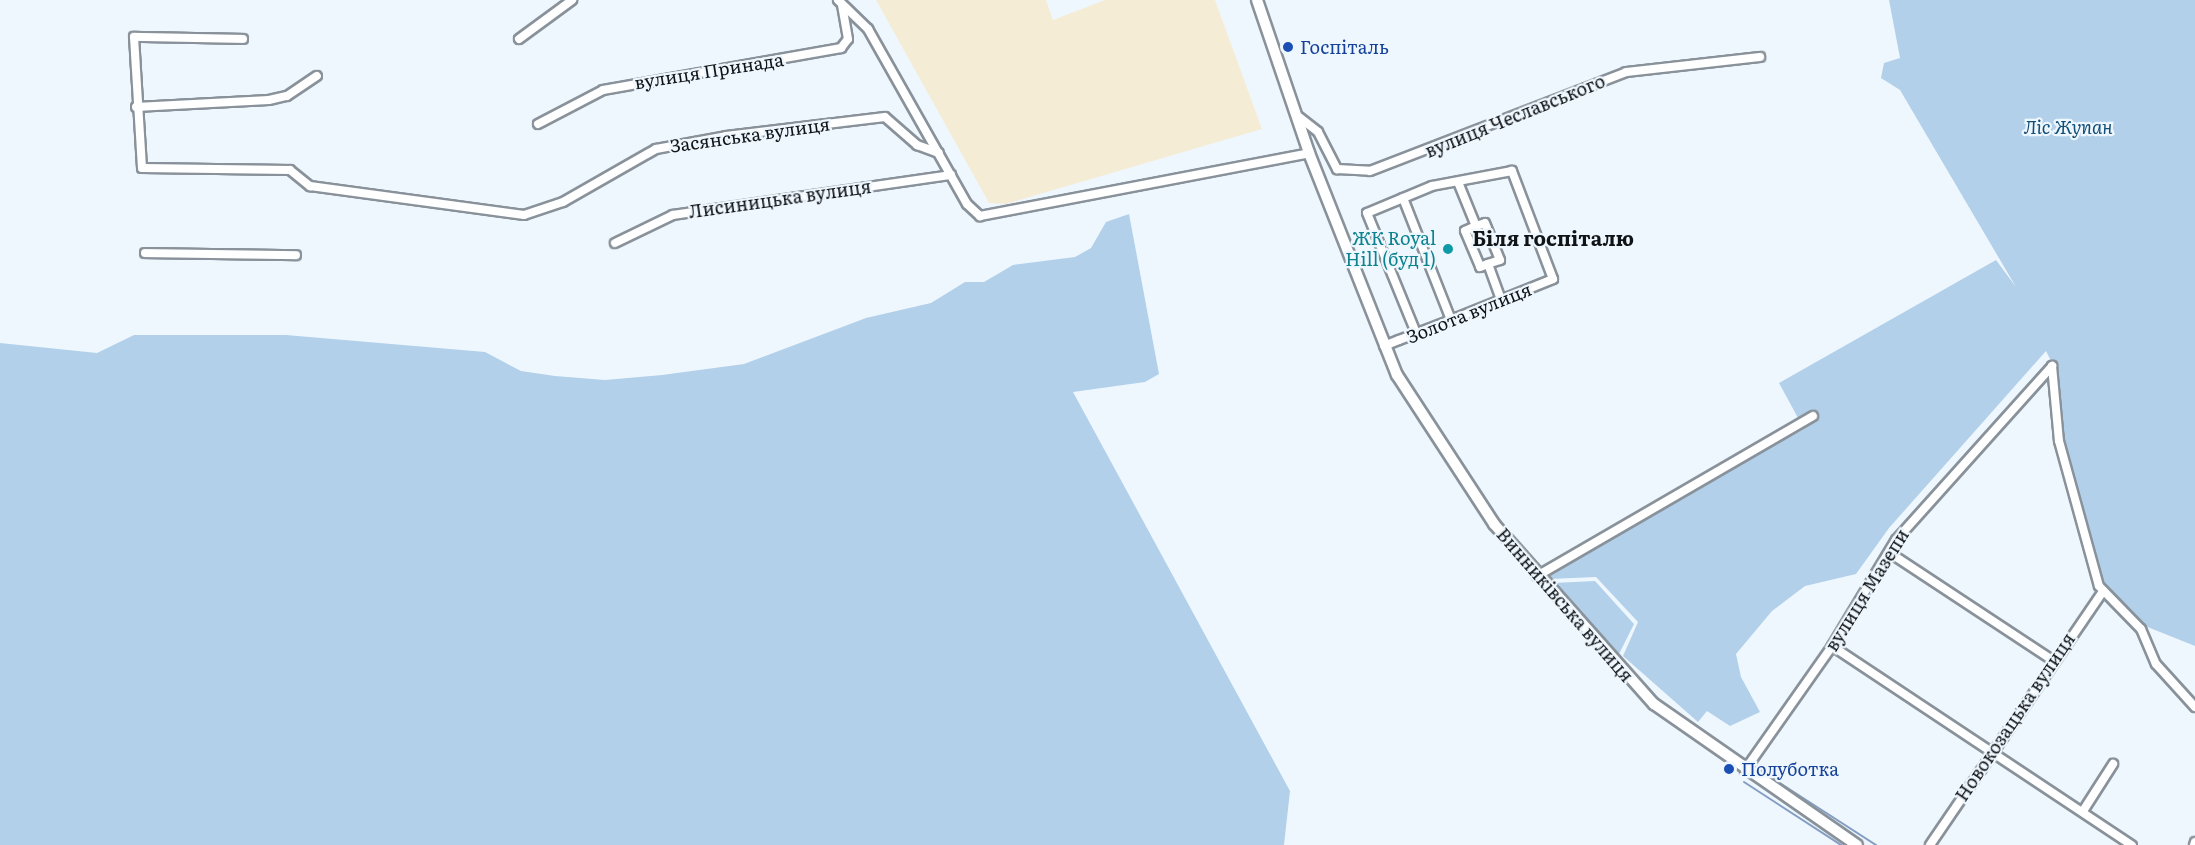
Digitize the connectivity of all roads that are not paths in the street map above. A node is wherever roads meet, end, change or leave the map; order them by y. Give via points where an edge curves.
1 (572, 0) edge
2 (1257, 0) edge
3 (840, 2) edge
4 (243, 39) dead end
5 (519, 39) dead end
6 (1760, 57) dead end
7 (317, 76) dead end
8 (136, 107) junction
9 (1298, 114) junction
10 (538, 124) dead end
11 (939, 153) junction
12 (1309, 153) junction
13 (951, 175) junction
14 (1458, 182) junction
15 (1403, 198) junction
16 (1476, 226) junction
17 (615, 243) dead end
18 (145, 253) dead end
19 (296, 255) dead end
20 (1488, 264) junction
21 (1501, 300) junction
22 (1451, 320) junction
23 (1416, 333) junction
24 (1384, 346) junction
25 (1813, 416) dead end
26 (1890, 553) junction
27 (1535, 577) junction
28 (2103, 591) junction
29 (1832, 646) junction
30 (2051, 659) junction
31 (2195, 707) edge
32 (1993, 752) junction
33 (2113, 764) dead end
34 (1744, 771) junction
35 (2083, 811) junction
36 (1857, 845) edge
37 (1930, 845) edge
38 (2132, 845) edge

1 - 5 street
2 - 9 main road, Винниківська вулиця
3 - 10 street, вулиця Принада via 848,39 841,48 603,90
3 - 11 street via 868,30
4 - 8 street via 134,38
6 - 9 street, вулиця Чеславського via 1626,72 1453,143 1361,172 1338,169 1318,132
7 - 8 street via 287,96 269,100
8 - 11 street, Засянська вулиця via 142,168 290,171 310,186 530,214 563,202 656,149 726,136 885,117 917,145
9 - 12 main road, Винниківська вулиця
11 - 13 street
12 - 13 street via 996,216 974,213
12 - 24 main road, Винниківська вулиця
13 - 17 street, Лисиницька вулиця via 673,215
14 - 15 street
14 - 16 street
14 - 21 street, Золота вулиця via 1512,171 1553,279
15 - 22 street
15 - 23 street via 1367,213
16 - 20 street via 1465,231 1480,267
16 - 20 street via 1485,223 1500,260
18 - 19 street
20 - 21 street
21 - 22 street, Золота вулиця
22 - 23 street, Золота вулиця
23 - 24 street, Золота вулиця
24 - 27 main road, Винниківська вулиця via 1447,455
25 - 27 street
26 - 28 street, вулиця Мазепи via 1980,440 2052,366 2060,441
26 - 29 street, вулиця Мазепи
26 - 30 street
27 - 34 main road, Винниківська вулиця via 1654,704
28 - 30 street, Новокозацька вулиця
28 - 31 street via 2141,630 2156,664
29 - 32 street
29 - 34 street, вулиця Мазепи
30 - 32 street, Новокозацька вулиця
32 - 35 street
32 - 37 street, Новокозацька вулиця
33 - 35 street
34 - 36 main road, Винниківська вулиця
35 - 38 street

